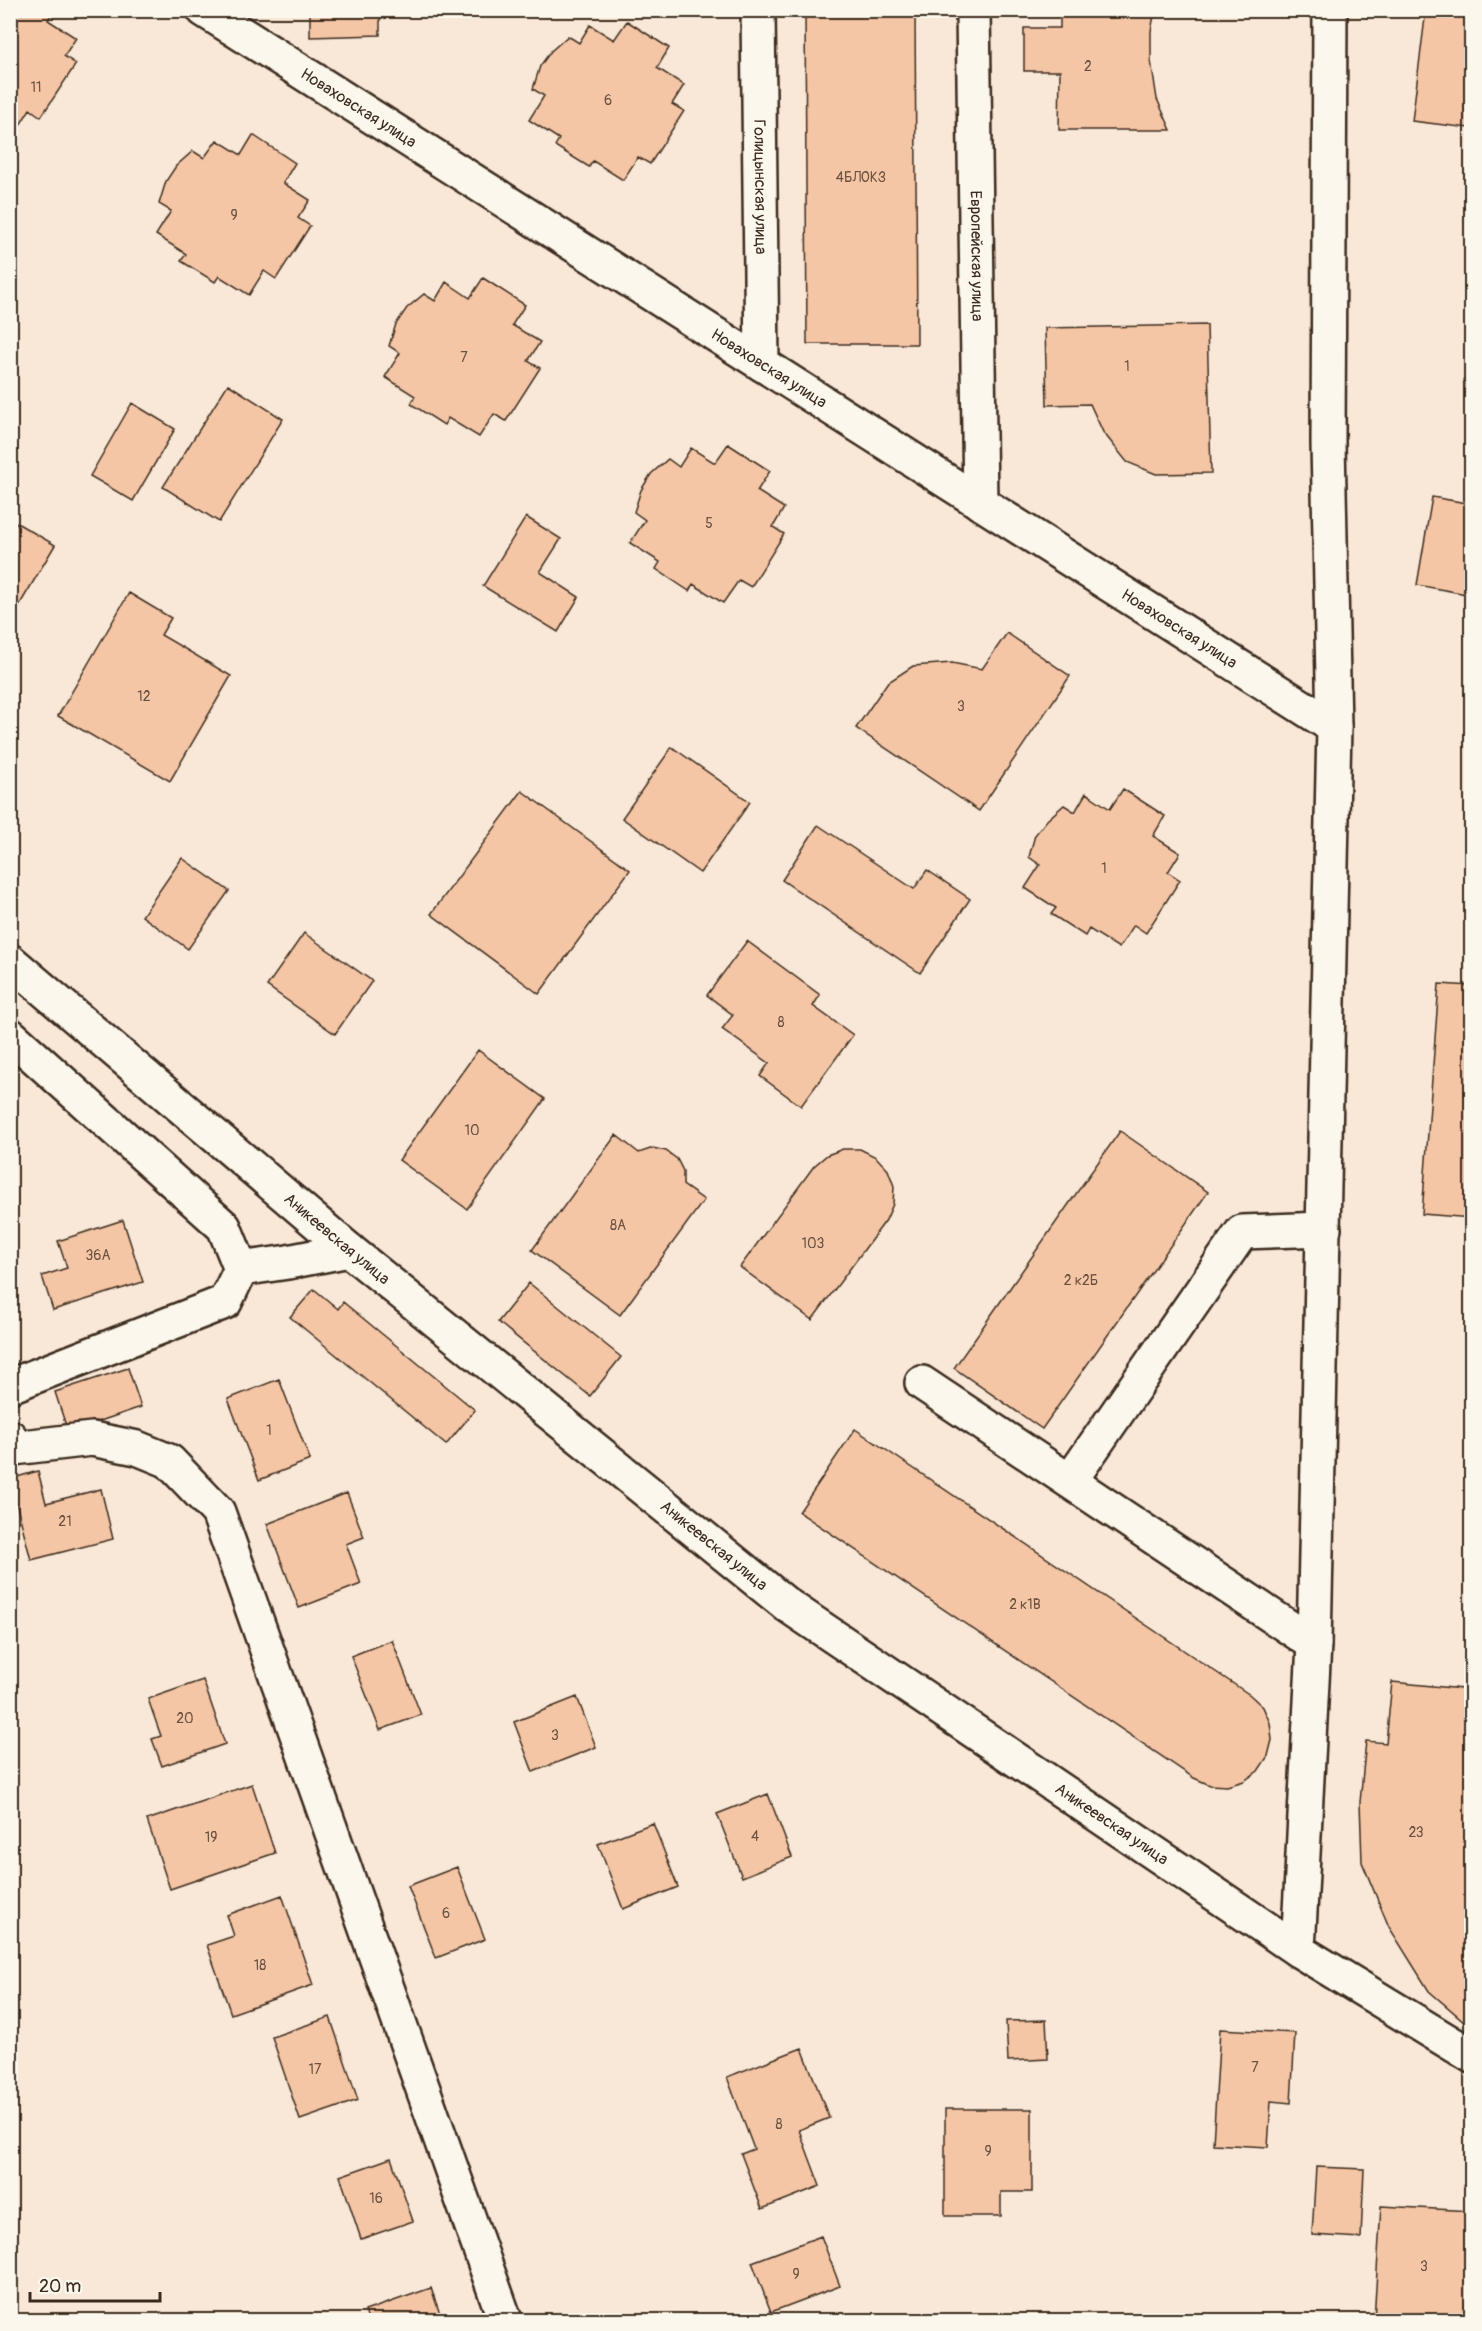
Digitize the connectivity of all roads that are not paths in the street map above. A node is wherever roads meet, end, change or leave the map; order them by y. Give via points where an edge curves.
1 (204, 10) edge
2 (758, 10) edge
3 (973, 10) edge
4 (1330, 10) edge
5 (762, 364) junction
6 (980, 503) junction
7 (1334, 727) junction
8 (10, 961) edge
9 (10, 1035) edge
10 (1324, 1229) junction
11 (349, 1250) junction
12 (241, 1269) junction
13 (922, 1383) dead end
14 (10, 1386) edge
15 (12, 1445) edge
16 (1070, 1481) junction
17 (1314, 1644) junction
18 (1298, 1950) junction
19 (1472, 2056) edge
20 (505, 2320) edge

1 - 5 street, Новаховская улица
2 - 5 street, Голицынская улица
3 - 6 street, Европейская улица
4 - 7 street via 1328,443
5 - 6 street, Новаховская улица
6 - 7 street, Новаховская улица
7 - 10 street
8 - 11 street, Аникеевская улица
9 - 12 street via 224,1227
10 - 16 street via 1242,1232
10 - 17 street
11 - 12 street
11 - 18 street, Аникеевская улица via 787,1605
12 - 14 street via 225,1302
13 - 16 street
15 - 20 street via 93,1439 137,1448 169,1461 218,1512
16 - 17 street
17 - 18 street
18 - 19 street, Аникеевская улица

